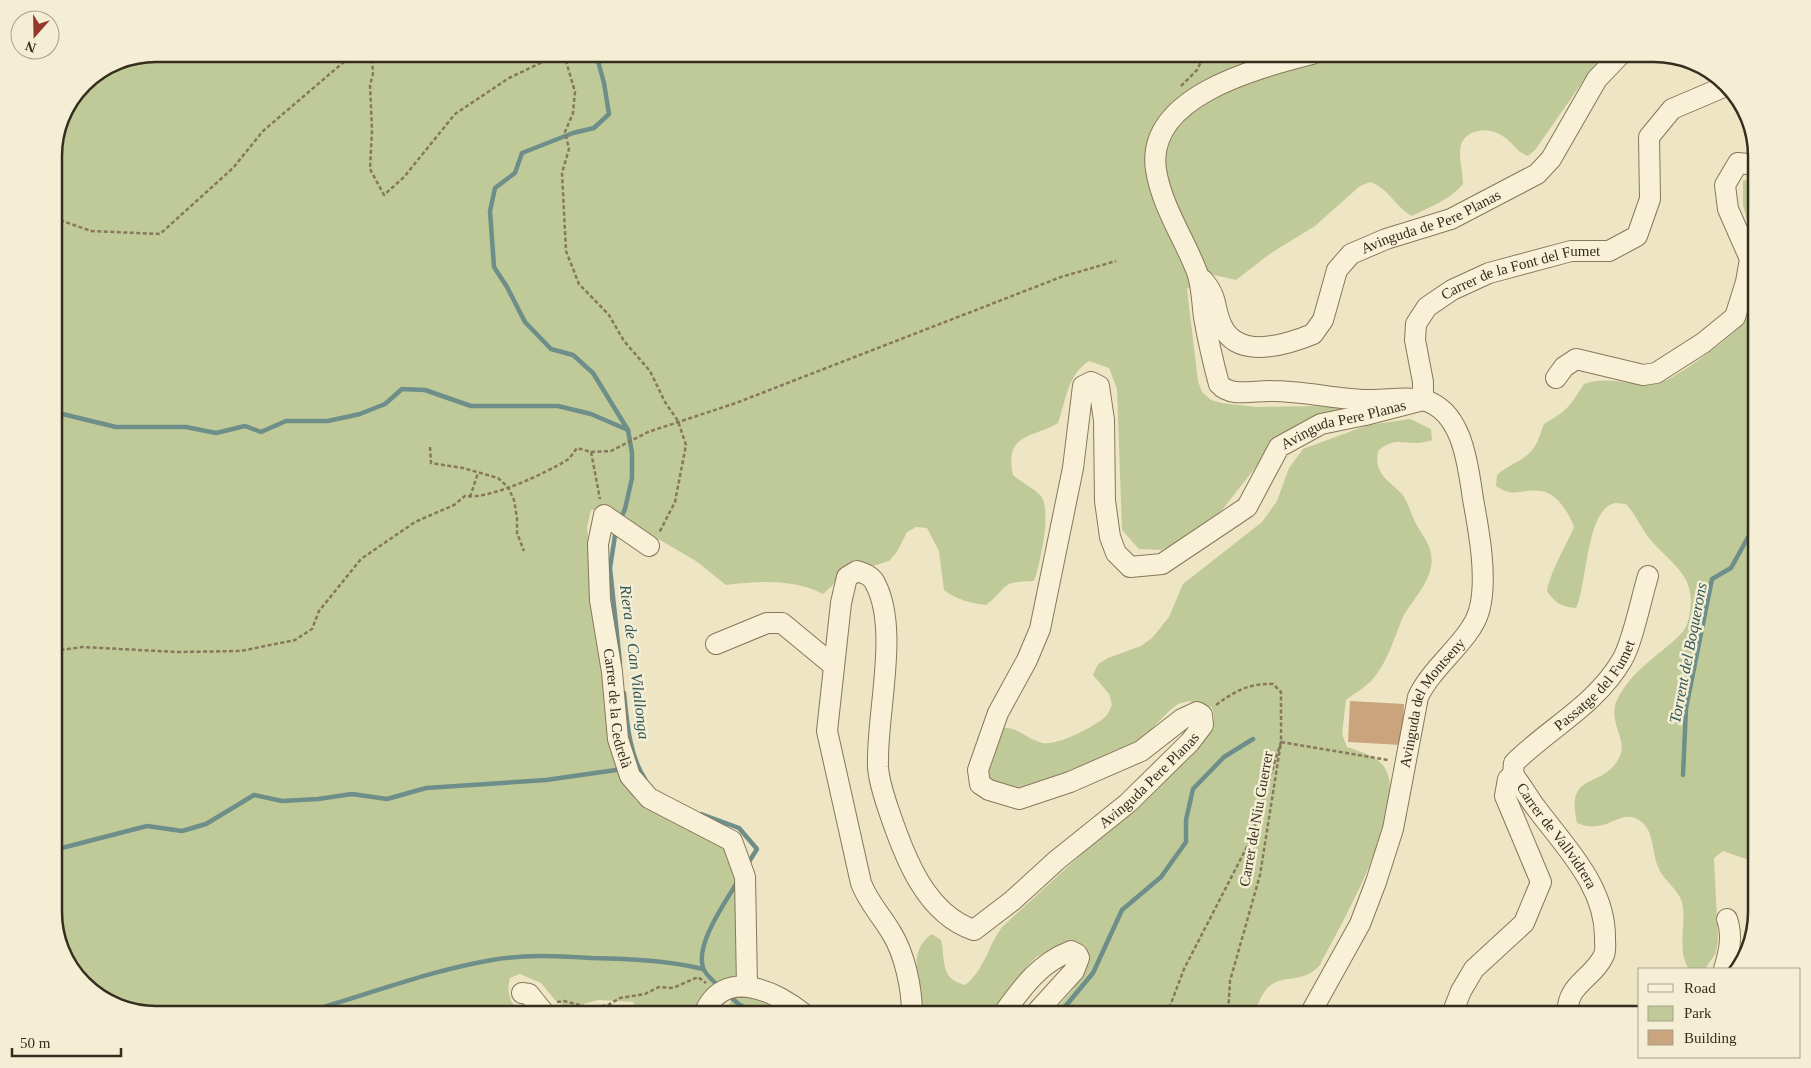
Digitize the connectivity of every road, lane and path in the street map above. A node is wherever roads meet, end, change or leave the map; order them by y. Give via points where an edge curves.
1 (1201, 62) edge
2 (1280, 62) edge
3 (1613, 62) edge
4 (342, 63) edge
5 (372, 63) edge
6 (541, 63) edge
7 (566, 63) edge
8 (1720, 89) edge
9 (1176, 91) dead end
10 (1748, 164) edge
11 (63, 221) edge
12 (1748, 254) edge
13 (1116, 261) dead end
14 (1748, 270) edge
15 (1198, 275) junction
16 (1556, 378) dead end
17 (1423, 400) junction
18 (678, 421) junction
19 (430, 447) dead end
20 (591, 452) junction
21 (478, 474) junction
22 (508, 487) junction
23 (470, 497) junction
24 (604, 515) junction
25 (649, 546) joint
26 (524, 551) dead end
27 (1648, 576) dead end
28 (716, 644) dead end
29 (63, 650) edge
30 (834, 666) junction
31 (1202, 715) junction
32 (1281, 742) junction
33 (1407, 763) junction
34 (1512, 775) junction
35 (1727, 920) dead end
36 (1724, 968) edge
37 (747, 986) junction
38 (718, 995) junction
39 (534, 1002) edge
40 (583, 1006) edge
41 (602, 1006) edge
42 (708, 1006) edge
43 (793, 1006) edge
44 (911, 1006) edge
45 (1009, 1006) edge
46 (1042, 1006) edge
47 (1170, 1006) edge
48 (1228, 1006) edge
49 (1314, 1006) edge
50 (1455, 1006) edge
51 (1567, 1006) edge

1 - 9 path
2 - 15 street via 1200,94 1167,124 1158,139 1155,154 1162,194
3 - 15 street, Avinguda de Pere Planas via 1597,79 1551,159 1537,174 1451,219 1386,239 1351,254 1337,270 1320,328 1313,334 1265,346 1238,345 1222,326 1213,292
4 - 11 path via 263,131 233,168 160,234 91,232
5 - 6 path via 370,169 384,195 404,177 455,114 509,78
7 - 18 path via 575,92 573,113 565,132 569,149 562,172 566,251 579,284 609,315 624,341 650,371
8 - 17 street, Carrer de la Font del Fumet via 1672,109 1649,137 1650,199 1637,236 1610,251 1571,250 1489,273 1452,290 1427,307 1416,324 1415,340
10 - 12 street via 1738,163 1725,185 1728,209
13 - 18 path via 1061,277 736,403
14 - 16 street via 1734,318 1703,343 1656,373 1643,375 1576,360 1564,367
15 - 17 street via 1218,384 1224,391 1280,391 1365,400
17 - 31 street, Avinguda Pere Planas via 1321,424 1279,447 1247,506 1162,564 1130,567 1116,553 1110,537 1105,501 1104,420 1099,386 1091,382 1083,386 1073,468 1040,629 998,713 978,770 980,784 1019,799 1103,769 1141,751 1182,719 1197,712
17 - 33 street, Avinguda del Montseny via 1436,406 1450,420 1459,432 1465,451 1478,525 1482,596 1473,625 1424,683 1418,697
18 - 20 path via 611,451
18 - 25 path via 686,445 675,502
19 - 21 path via 430,463
20 - 22 path via 577,448 569,459
20 - 24 path
21 - 22 path via 498,478
21 - 23 path
22 - 23 path via 480,497
22 - 26 path via 514,500 516,533
23 - 29 path via 465,496 454,506 415,522 361,559 319,611 312,630 295,640 241,650 176,652 82,647
24 - 25 street
24 - 37 street, Carrer de la Cedrelà via 598,544 600,600 612,672 618,739 630,776 649,798 732,841 745,877
27 - 34 street, Passatge del Fumet via 1623,659 1598,692 1574,715 1514,763
28 - 30 street via 766,623 782,623
30 - 31 street, Avinguda Pere Planas via 844,584 856,571 864,573 875,581 886,634 878,750 878,770 884,795 912,873 945,913 959,925 974,930 1128,803 1190,742 1204,725
30 - 44 street, Avinguda Pere Planas via 827,731 843,804 866,896 897,944
31 - 32 path via 1237,690 1255,683 1273,684 1280,692
32 - 33 path
32 - 47 path, Carrer del Niu Guerrer via 1250,841 1184,969
32 - 48 path, Carrer del Niu Guerrer via 1260,875 1230,981
33 - 49 street, Avinguda del Montseny via 1393,829 1363,916
34 - 50 street, Carrer de Vallvidrera via 1508,778 1505,796 1541,882 1524,923 1474,969
34 - 51 street, Carrer de Vallvidrera via 1575,856 1598,898 1605,929 1605,953 1596,968 1575,986
35 - 36 street via 1730,928 1729,954
37 - 38 street
37 - 43 street via 777,996
38 - 41 path via 698,977 673,988 659,987
38 - 42 street
39 - 40 path via 564,1001
45 - 46 street via 1034,973 1063,954 1071,951 1077,954 1079,958 1074,971

